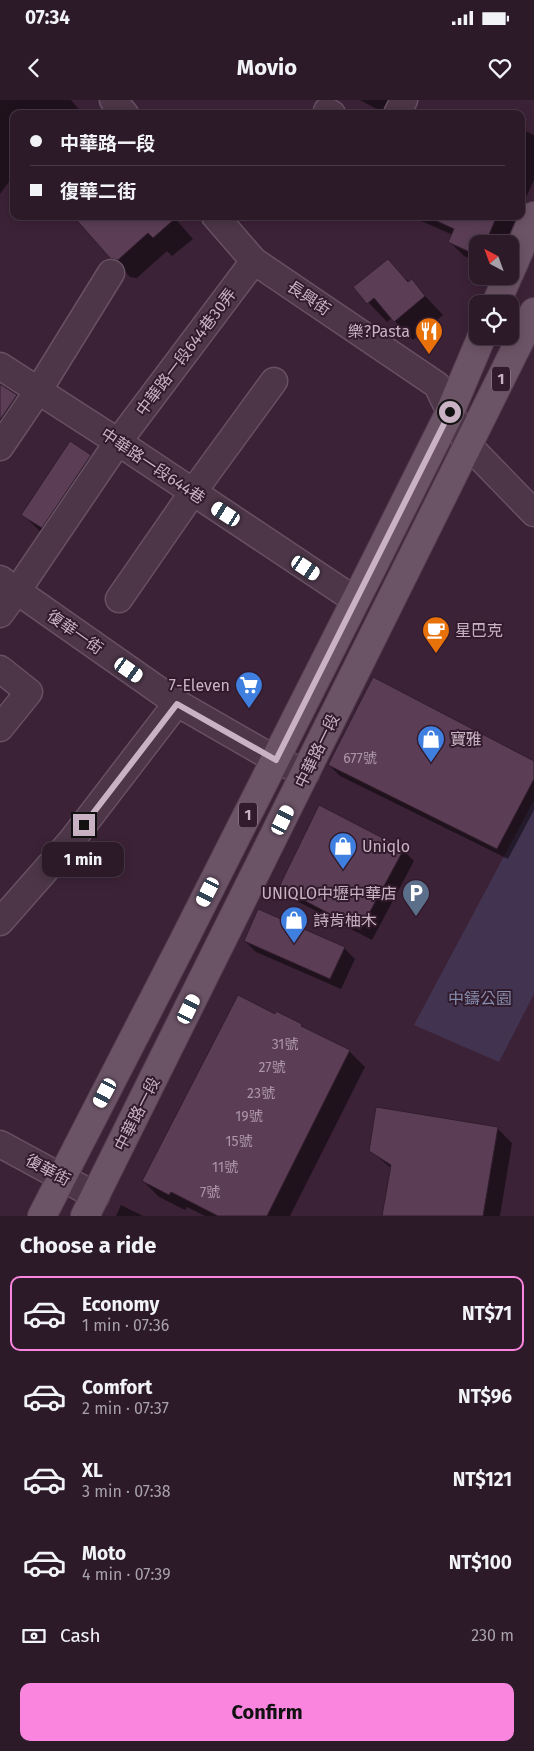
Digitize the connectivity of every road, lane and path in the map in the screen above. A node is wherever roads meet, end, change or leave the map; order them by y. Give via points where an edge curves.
1 (113, 100) edge
2 (122, 110) edge
3 (534, 216) edge
4 (218, 220) edge
5 (519, 251) edge
6 (254, 261) junction
7 (111, 272) dead end
8 (534, 312) edge
9 (478, 345) edge
10 (0, 366) edge
11 (274, 381) dead end
12 (38, 390) junction
13 (450, 412) junction
14 (118, 442) junction
15 (469, 446) junction
16 (0, 447) edge
17 (193, 492) junction
18 (531, 505) edge
19 (9, 585) edge
20 (119, 600) dead end
21 (355, 600) junction
22 (0, 614) edge
23 (0, 669) edge
24 (177, 704) junction
25 (0, 728) edge
26 (276, 760) junction
27 (306, 773) junction
28 (0, 922) edge
29 (0, 1144) edge
30 (62, 1177) junction
31 (91, 1206) edge
32 (42, 1216) edge

1 - 2 street
3 - 5 main road
4 - 6 street, 長興街
6 - 13 street, 長興街 via 437,385
6 - 14 street, 中華路一段644巷30弄
7 - 12 street
8 - 15 main road, 中華路一段 / 1
9 - 13 main road, 中華路一段 / 1
10 - 12 street, 中華路一段644巷
11 - 17 street
12 - 14 street, 中華路一段644巷
12 - 16 street
13 - 15 street, 長興街
13 - 21 main road, 中華路一段 / 1
14 - 17 street, 中華路一段644巷
14 - 19 street, 中華路一段644巷30弄
15 - 18 street, 長興街
15 - 27 main road, 中華路一段 / 1
17 - 20 street
17 - 21 street, 中華路一段644巷
19 - 22 street, 中華路一段644巷30弄
19 - 24 street, 復華一街
21 - 26 main road, 中華路一段 / 1
23 - 25 street via 29,692
24 - 26 street, 復華一街
24 - 28 street via 72,840
26 - 27 street, 復華一街
26 - 30 main road, 中華路一段 / 1
27 - 31 main road, 中華路一段 / 1
29 - 30 street, 復華街
30 - 31 street, 復華街
30 - 32 main road, 中華路一段 / 1

